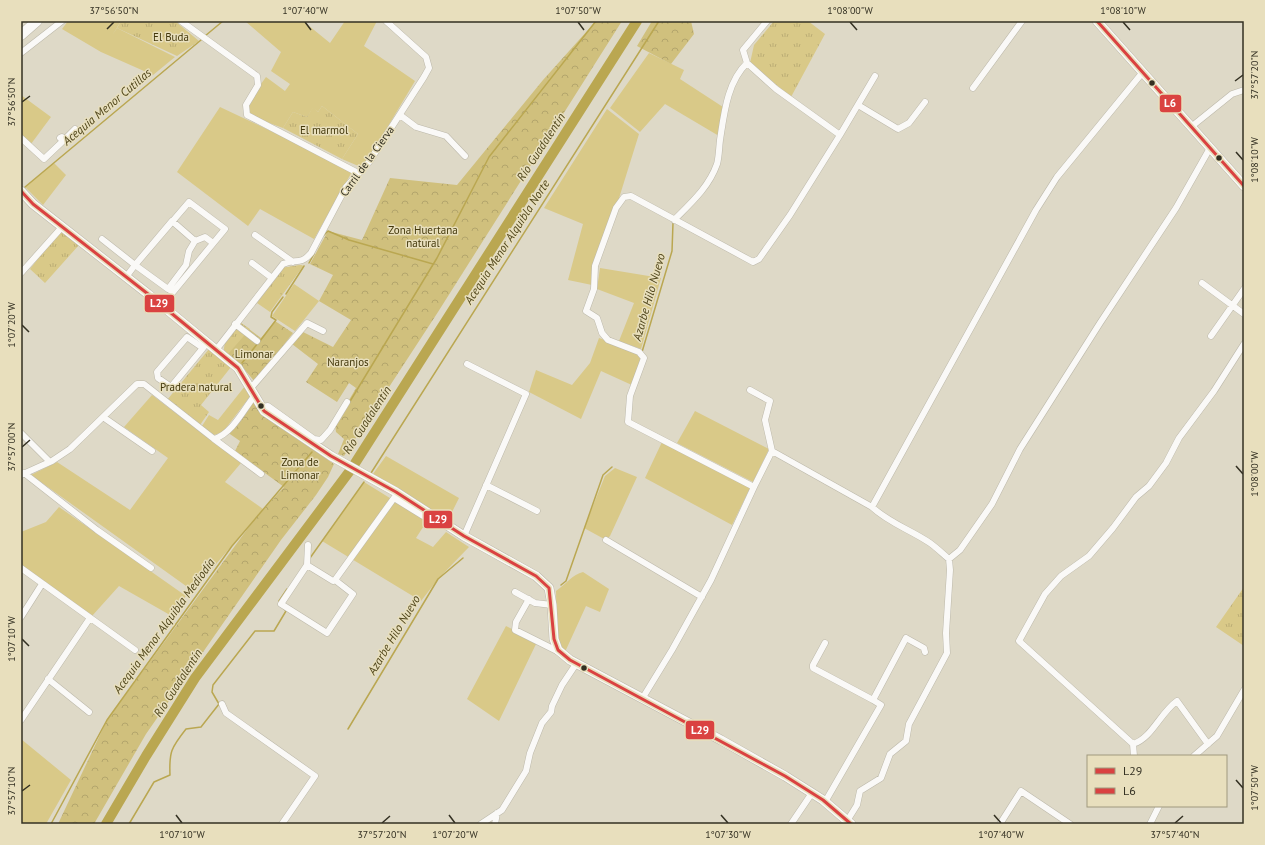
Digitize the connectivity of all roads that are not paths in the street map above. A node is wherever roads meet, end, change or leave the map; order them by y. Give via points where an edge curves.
1 (37, 21) edge
2 (62, 21) edge
3 (180, 21) edge
4 (386, 21) edge
5 (767, 21) edge
6 (1022, 21) edge
7 (1097, 21) edge
8 (21, 35) edge
9 (21, 54) edge
10 (747, 63) junction
11 (1143, 72) junction
12 (875, 76) dead end
13 (973, 88) dead end
14 (1244, 90) edge
15 (925, 102) dead end
16 (858, 105) junction
17 (400, 115) junction
18 (1191, 127) junction
19 (74, 129) dead end
20 (840, 135) junction
21 (21, 138) edge
22 (1210, 148) junction
23 (465, 156) dead end
24 (358, 173) junction
25 (1244, 186) edge
26 (21, 190) edge
27 (674, 220) junction
28 (62, 227) junction
29 (255, 235) dead end
30 (102, 240) dead end
31 (195, 241) junction
32 (214, 243) junction
33 (293, 262) junction
34 (252, 263) dead end
35 (136, 265) junction
36 (21, 273) edge
37 (126, 277) junction
38 (272, 278) junction
39 (1202, 283) dead end
40 (168, 289) junction
41 (1244, 289) edge
42 (1233, 305) junction
43 (1244, 314) edge
44 (235, 324) junction
45 (323, 332) dead end
46 (1211, 336) dead end
47 (257, 341) dead end
48 (1244, 344) edge
49 (205, 346) junction
50 (216, 350) junction
51 (467, 364) dead end
52 (750, 390) dead end
53 (253, 391) junction
54 (347, 402) dead end
55 (262, 407) junction
56 (103, 417) junction
57 (21, 433) edge
58 (214, 439) junction
59 (152, 451) dead end
60 (772, 451) junction
61 (50, 462) junction
62 (23, 474) edge
63 (261, 474) dead end
64 (486, 485) junction
65 (754, 487) junction
66 (872, 507) junction
67 (537, 511) dead end
68 (431, 515) junction
69 (464, 536) junction
70 (606, 540) dead end
71 (308, 545) dead end
72 (949, 559) junction
73 (307, 565) junction
74 (21, 568) edge
75 (151, 568) dead end
76 (335, 580) junction
77 (42, 584) junction
78 (515, 592) dead end
79 (702, 597) junction
80 (529, 599) junction
81 (552, 605) junction
82 (21, 617) edge
83 (90, 618) junction
84 (825, 643) dead end
85 (135, 650) dead end
86 (924, 652) dead end
87 (562, 654) junction
88 (576, 664) junction
89 (48, 679) junction
90 (1244, 690) edge
91 (642, 699) junction
92 (873, 700) junction
93 (222, 704) dead end
94 (89, 712) dead end
95 (21, 720) edge
96 (1133, 744) junction
97 (1208, 744) junction
98 (1134, 755) edge
99 (1195, 755) edge
100 (812, 792) junction
101 (825, 802) junction
102 (1159, 807) edge
103 (497, 814) junction
104 (849, 822) edge
105 (282, 824) edge
106 (481, 824) edge
107 (495, 824) edge
108 (791, 824) edge
109 (1000, 824) edge
110 (1070, 824) edge
111 (1150, 824) edge

1 - 8 main road
2 - 9 street
3 - 24 street via 257,76 258,85 246,105 247,115
4 - 17 street, Carril de la Cierva via 426,57 429,68
5 - 10 street via 742,50
6 - 13 street
7 - 11 main road
10 - 20 street via 776,89
10 - 27 street via 728,95 717,163 710,180
11 - 18 main road
11 - 66 street via 1070,160 1036,210
12 - 16 street
14 - 18 street via 1232,94
15 - 16 street via 909,123 898,129
16 - 20 street
17 - 23 street via 416,127 446,136
17 - 24 street, Carril de la Cierva via 369,162
18 - 22 main road
19 - 21 street via 65,139 60,138 63,140 44,159
20 - 27 street via 790,215 759,259 754,262
22 - 25 main road
22 - 72 street via 1160,233 1020,449 992,504 960,550
24 - 33 street, Carril de la Cierva via 346,187 311,253 306,259
26 - 28 main road via 33,204
27 - 65 street via 631,196 624,197 616,208 595,266 594,289 586,311 597,318 602,333 608,340 639,352 644,358 630,396 628,422
28 - 36 street
28 - 37 main road
29 - 33 street
30 - 35 street
31 - 32 street via 204,237
31 - 35 street via 172,221
31 - 40 street via 189,251 186,265
32 - 35 street via 225,229 189,202
32 - 40 street via 173,292
33 - 38 street, Carril de la Cierva via 283,264
34 - 38 street
35 - 37 street
35 - 40 street
37 - 49 main road
38 - 44 street, Carril de la Cierva
39 - 42 street
41 - 42 street
42 - 43 street
42 - 46 street
44 - 47 street
44 - 50 street, Carril de la Cierva
45 - 53 street via 307,323
48 - 96 street via 1149,486 1136,497 1089,556 1061,576 1045,594 1019,641
49 - 49 street via 171,387 158,378 157,372 187,336
49 - 50 main road
50 - 53 main road via 238,368
51 - 64 street via 526,394
52 - 60 street via 770,401 764,420
53 - 55 main road
53 - 58 street via 228,431
54 - 55 street via 321,440 314,439 268,406
55 - 68 main road via 264,411 331,456 396,492
56 - 58 street via 137,384 144,384
56 - 59 street
56 - 61 street via 70,449
57 - 61 street
58 - 63 street
60 - 65 street
60 - 66 street
61 - 62 street
62 - 75 street
64 - 67 street
64 - 69 street
65 - 79 street
66 - 72 street via 898,526 930,543
68 - 69 main road
68 - 76 street via 428,519 394,498
69 - 81 main road via 536,576 549,588
70 - 79 street
71 - 73 street
72 - 104 street via 947,653 909,724 906,741 890,754 881,778 860,791
73 - 76 street
73 - 76 street via 281,604 327,633 353,594
74 - 77 street
77 - 82 street
77 - 83 street
78 - 80 street
79 - 91 street
80 - 81 street via 535,603
80 - 87 street via 516,622 515,630
81 - 87 main road via 554,639
83 - 85 street
83 - 89 street
84 - 92 street via 813,665 814,668
86 - 92 street via 924,648 906,638
87 - 88 main road
88 - 91 main road
88 - 103 street via 562,685 551,712 542,723 526,771
89 - 94 street
89 - 95 street
90 - 97 street via 1216,736
91 - 100 main road
92 - 101 street via 881,705
93 - 105 street via 226,713 315,776
96 - 97 street via 1141,742 1168,707 1177,701
96 - 98 street
97 - 99 street
100 - 101 main road
100 - 108 street
101 - 104 main road
102 - 111 street
103 - 106 street
103 - 107 street
109 - 110 street via 1021,791

